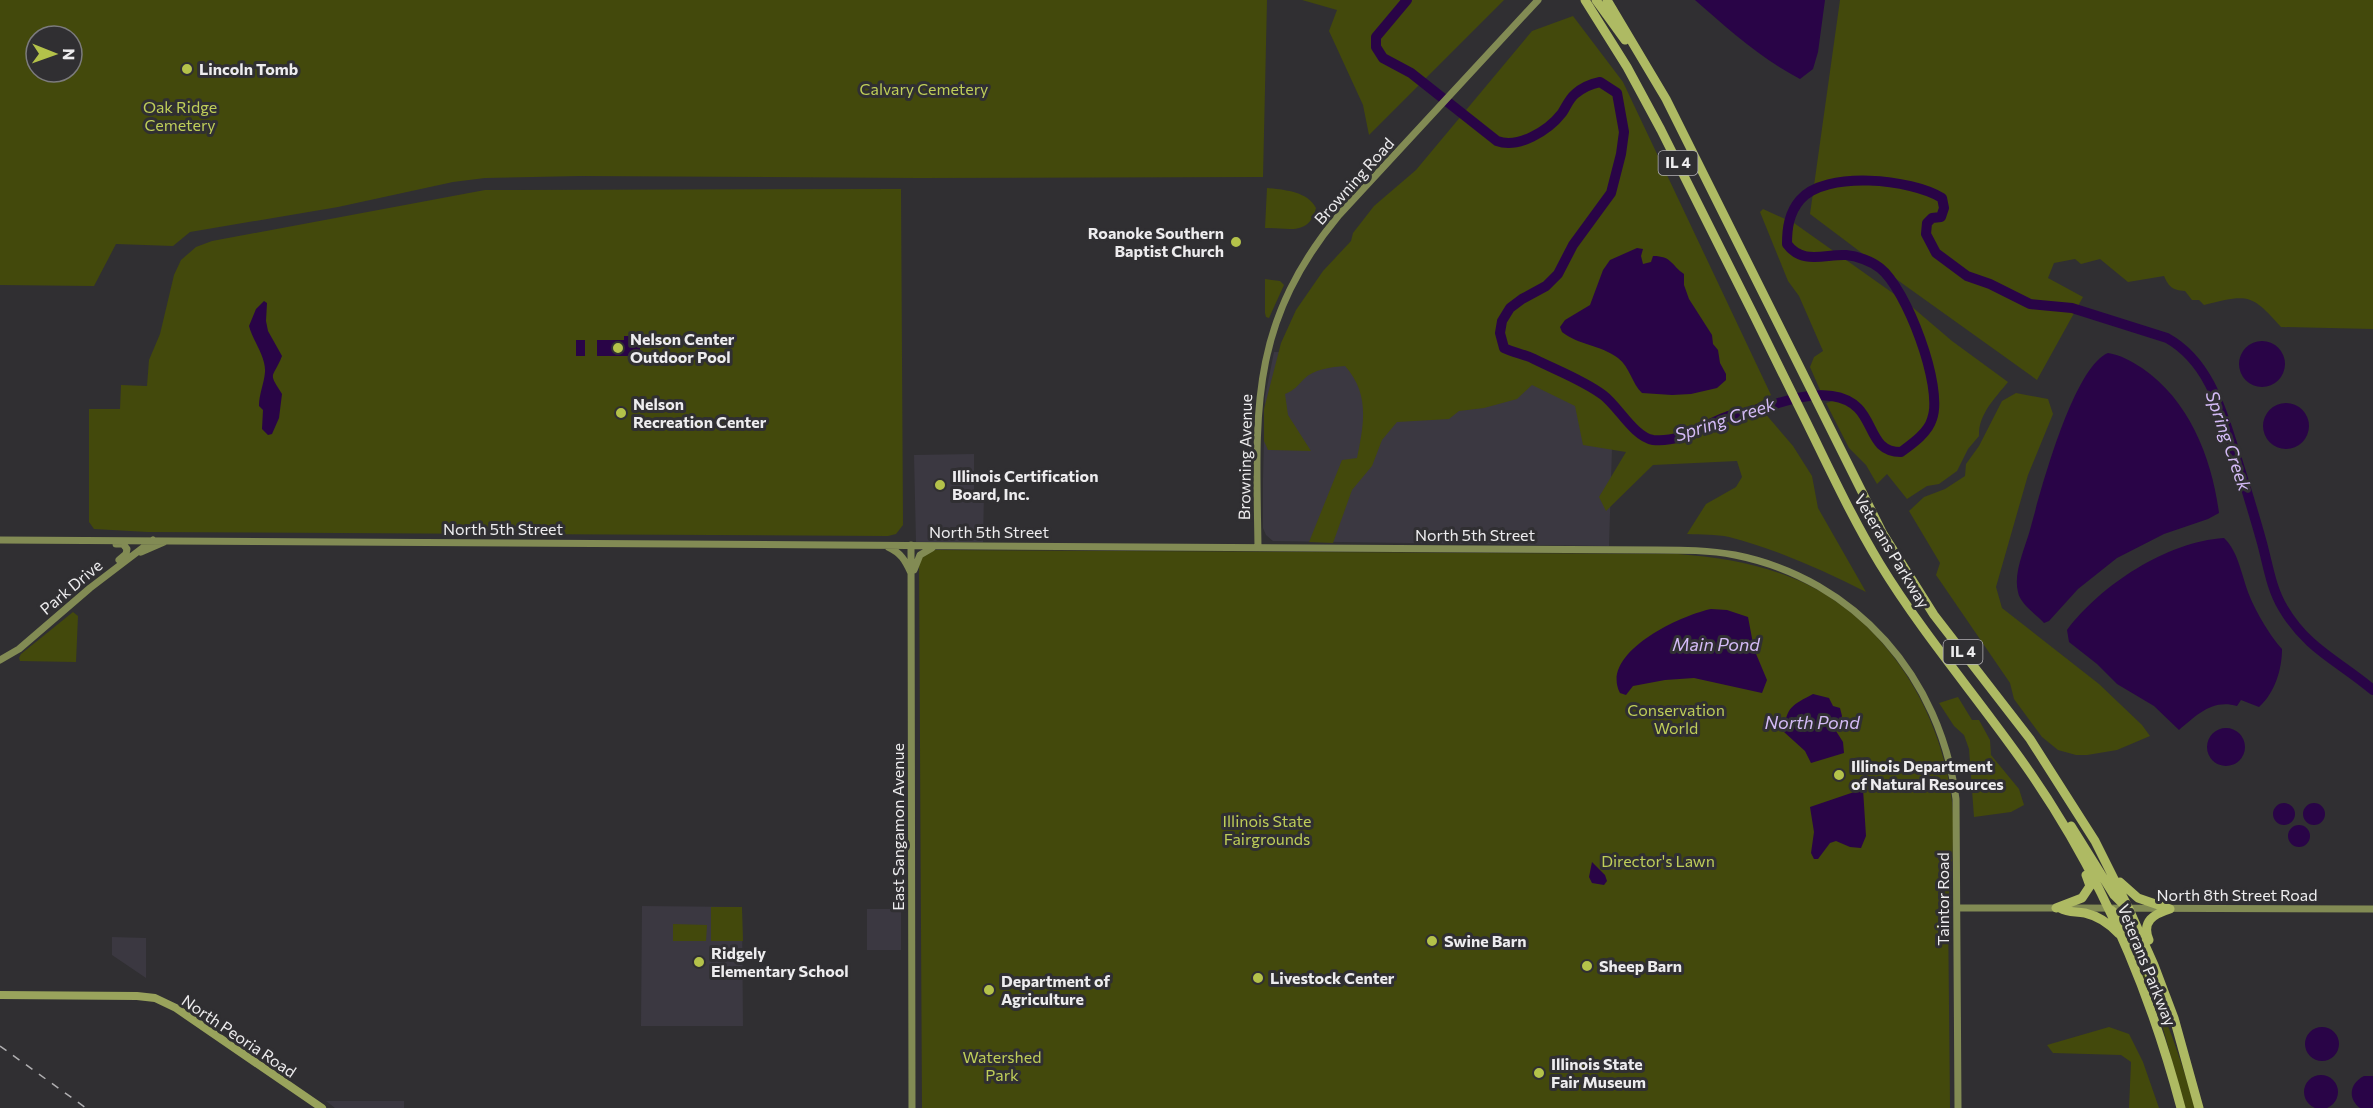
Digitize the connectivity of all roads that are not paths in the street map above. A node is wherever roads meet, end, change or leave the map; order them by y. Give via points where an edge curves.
1 (1538, 0) edge
2 (1585, 0) edge
3 (1596, 0) edge
4 (1607, 0) edge
5 (1613, 0) edge
6 (1624, 27) junction
7 (1666, 99) junction
8 (1263, 367) joint
9 (0, 540) edge
10 (108, 540) junction
11 (153, 540) junction
12 (169, 540) junction
13 (884, 545) junction
14 (912, 545) junction
15 (939, 546) junction
16 (1258, 548) junction
17 (133, 555) junction
18 (106, 575) junction
19 (912, 576) junction
20 (0, 660) edge
21 (1924, 695) joint
22 (2043, 792) junction
23 (2054, 808) junction
24 (2107, 864) junction
25 (1957, 908) junction
26 (2058, 908) junction
27 (2109, 908) junction
28 (2130, 909) junction
29 (2170, 909) junction
30 (2373, 909) edge
31 (2124, 941) junction
32 (0, 995) edge
33 (2170, 1008) junction
34 (2174, 1018) junction
35 (321, 1108) edge
36 (912, 1108) edge
37 (1958, 1108) edge
38 (2181, 1108) edge
39 (2199, 1108) edge

1 - 8 main road, Browning Road via 1339,216 1310,253 1281,307
2 - 22 highway, Veterans Parkway / IL 4 via 1649,106 1857,525 1903,601
3 - 7 highway
4 - 6 highway, Veterans Parkway / IL 4
5 - 6 highway via 1623,15
6 - 7 highway, Veterans Parkway / IL 4
7 - 24 highway, Veterans Parkway / IL 4 via 1867,503 1912,581 2035,748
8 - 16 main road, Browning Avenue via 1258,410
9 - 10 main road, North 5th Street
10 - 11 main road, North 5th Street
10 - 18 main road via 123,544 127,551
11 - 12 main road, North 5th Street
11 - 17 main road, Park Drive
12 - 13 main road, North 5th Street
12 - 17 main road
13 - 14 main road, North 5th Street
13 - 19 main road via 904,558
14 - 15 main road, North 5th Street
14 - 19 main road, East Sangamon Avenue
15 - 16 main road, North 5th Street
15 - 19 main road via 920,555
16 - 21 main road, North 5th Street via 1657,550 1737,555 1798,576 1843,602 1894,650
17 - 18 main road, Park Drive
18 - 20 main road, Park Drive
19 - 36 main road, East Sangamon Avenue
21 - 25 main road, Taintor Road via 1938,724 1954,786
22 - 23 highway, Veterans Parkway / IL 4
22 - 28 highway via 2063,813 2114,895
23 - 26 highway via 2058,824 2090,883 2082,898
23 - 27 highway, Veterans Parkway / IL 4
24 - 28 highway, Veterans Parkway / IL 4
24 - 29 highway via 2134,896
25 - 26 main road, North 8th Street Road
25 - 37 main road, Taintor Road
26 - 27 main road, North 8th Street Road
26 - 31 highway via 2100,919
27 - 28 main road, North 8th Street Road
27 - 31 highway, Veterans Parkway / IL 4
27 - 34 highway via 2124,921 2167,1014
28 - 29 main road, North 8th Street Road
28 - 33 highway, Veterans Parkway / IL 4
29 - 30 main road, North 8th Street Road
29 - 33 highway via 2152,917 2146,930 2169,992
31 - 38 highway, Veterans Parkway / IL 4 via 2156,1022
32 - 35 main road, North Peoria Road via 155,998
33 - 34 highway, Veterans Parkway / IL 4
34 - 39 highway, Veterans Parkway / IL 4

